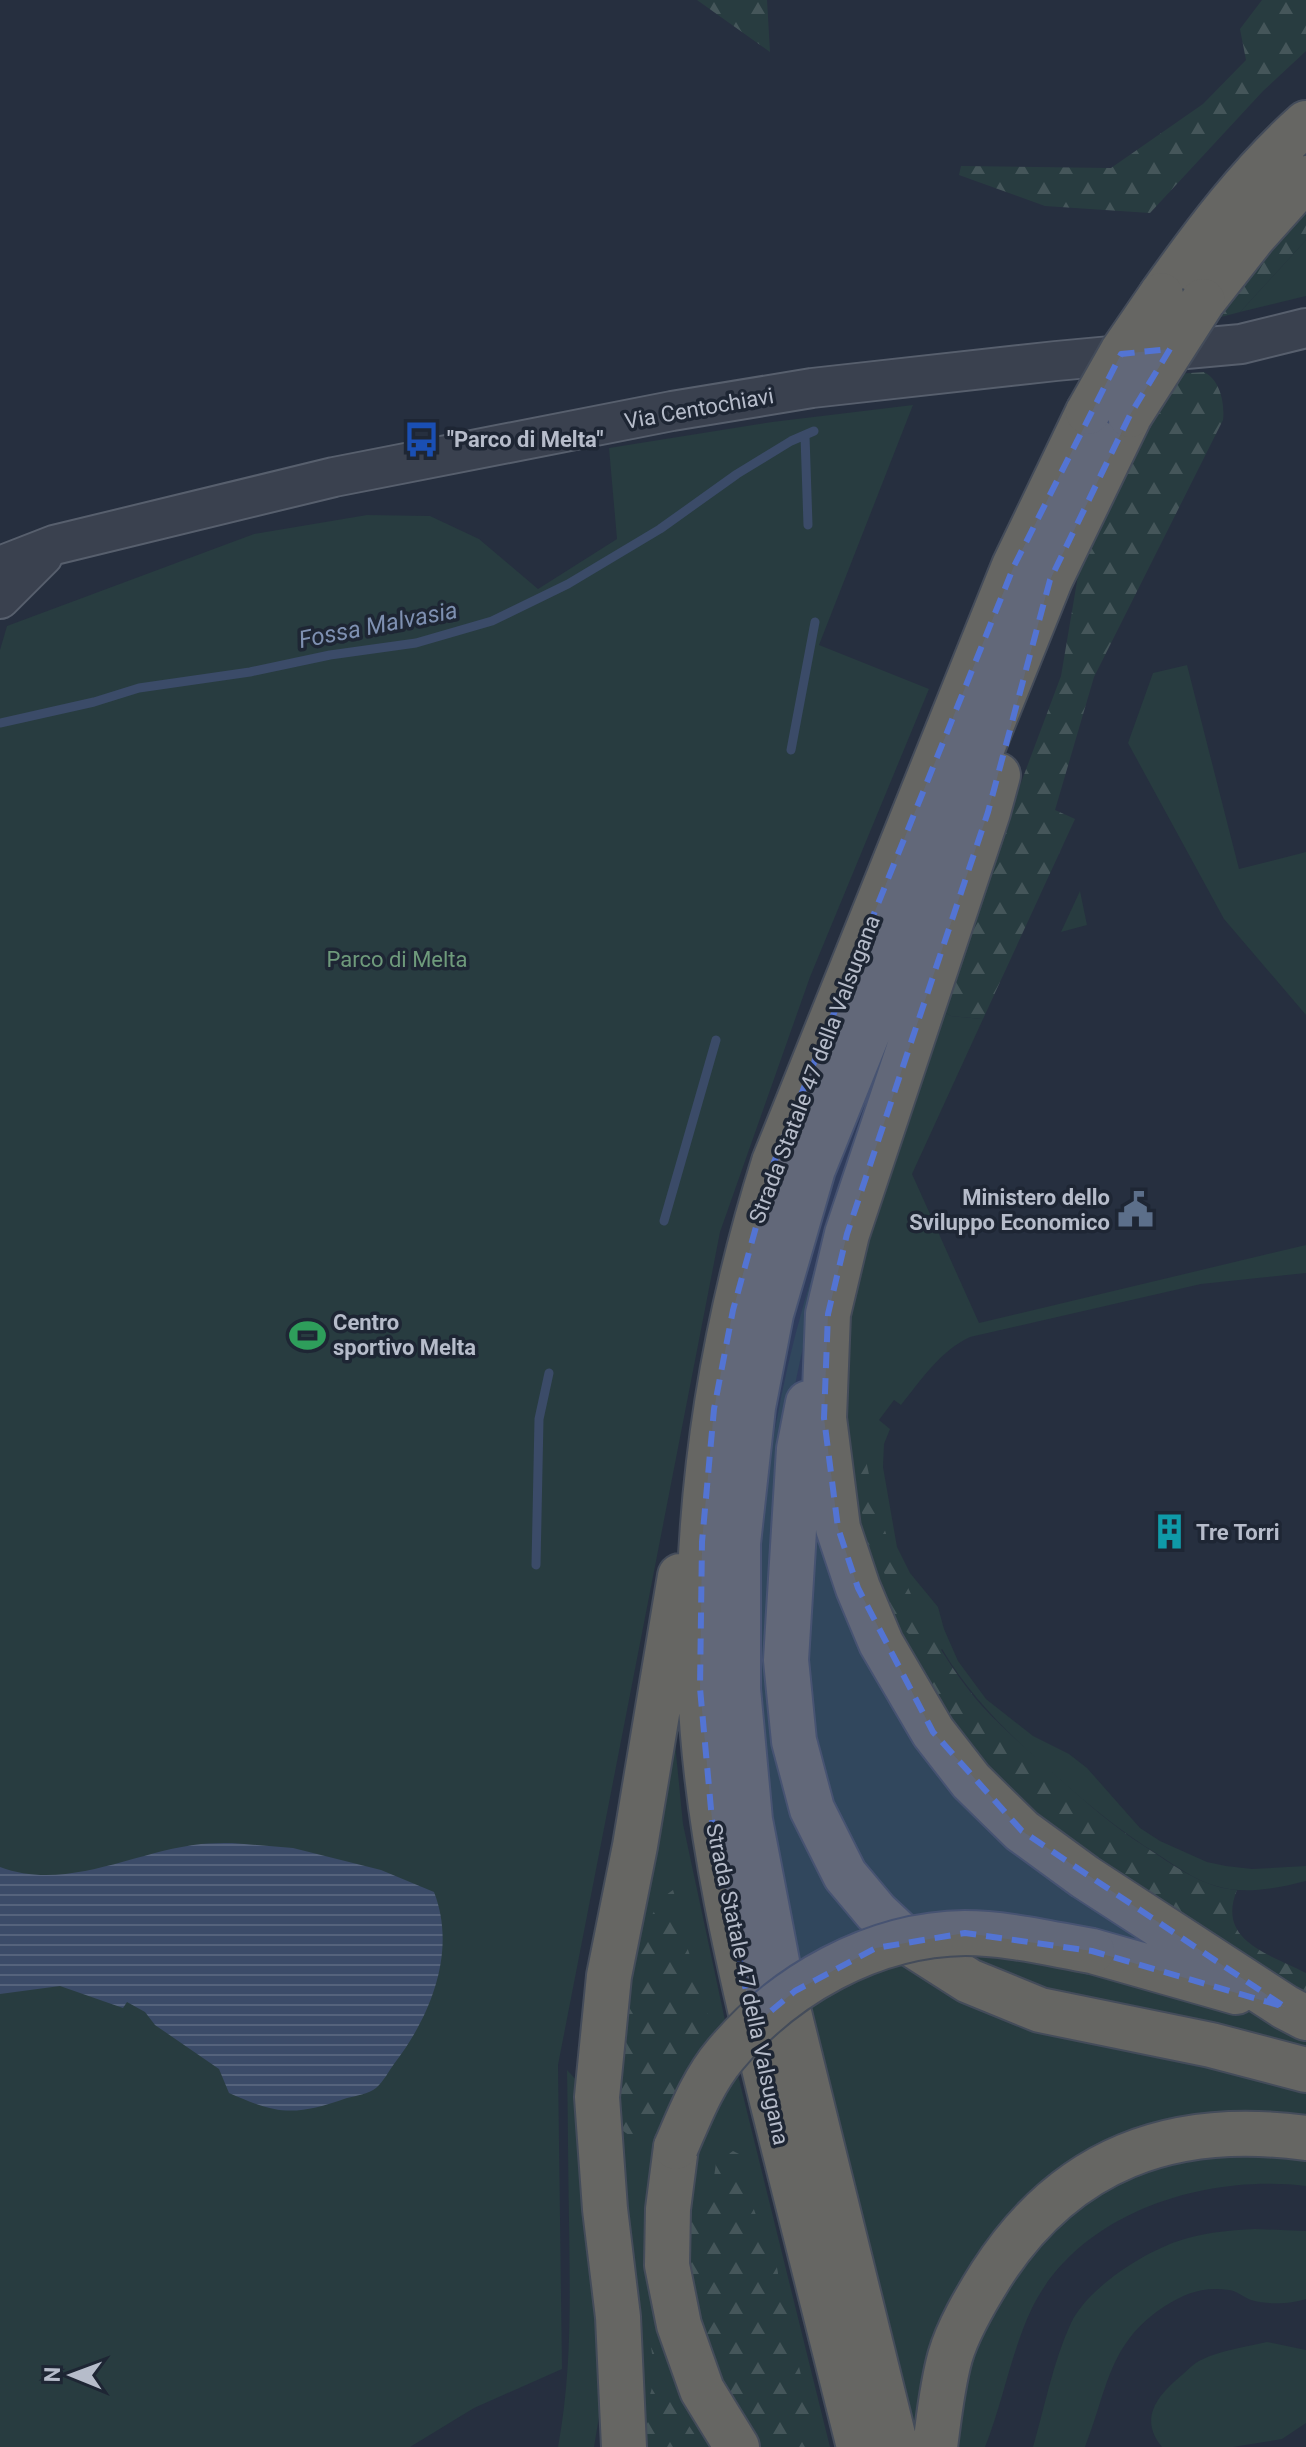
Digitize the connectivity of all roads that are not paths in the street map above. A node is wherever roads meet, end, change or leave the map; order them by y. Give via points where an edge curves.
1 (1306, 123) edge
2 (1306, 178) edge
3 (1182, 298) junction
4 (1306, 328) edge
5 (1109, 413) junction
6 (54, 545) junction
7 (0, 566) edge
8 (1050, 580) junction
9 (0, 599) edge
10 (828, 1314) junction
11 (714, 1409) junction
12 (1295, 2012) edge
13 (1306, 2070) edge
14 (1306, 2138) edge
15 (622, 2396) junction
16 (612, 2447) edge
17 (624, 2447) edge
18 (737, 2447) edge
19 (859, 2447) edge
20 (896, 2447) edge
21 (935, 2447) edge

1 - 3 highway, Strada Statale 47 della Valsugana via 1216,219
2 - 3 highway, Strada Statale 47 della Valsugana via 1254,236
3 - 5 highway, Strada Statale 47 della Valsugana, bridge
4 - 6 street, Via Centochiavi via 1241,344 844,384 672,411 334,477
5 - 8 highway, Strada Statale 47 della Valsugana
5 - 11 highway, Strada Statale 47 della Valsugana via 1014,566 774,1162 736,1295
6 - 7 street, Via Centochiavi
6 - 9 street
8 - 10 highway via 988,812 847,1234
8 - 20 highway, Strada Statale 47 della Valsugana via 813,1169 771,1314 753,1407 738,1543 738,1689 750,1820 779,1972
10 - 12 highway via 824,1418 838,1528 881,1643 933,1732 971,1781 1022,1831
10 - 13 highway via 799,1449 786,1660 794,1741 812,1809 845,1875 908,1942 969,1981 1040,2010
11 - 15 highway via 684,1554 602,2036 597,2097
11 - 19 highway, Strada Statale 47 della Valsugana via 702,1542 700,1688 712,1820 748,2004
12 - 18 highway, bridge via 1092,1951 965,1933 888,1945 835,1967 783,2000 724,2056 697,2100 676,2147 668,2209 667,2265 679,2325 702,2390
14 - 21 highway via 1231,2133 1184,2139 1128,2153 1068,2188 1026,2226 979,2294 951,2355
15 - 16 highway
15 - 17 highway

